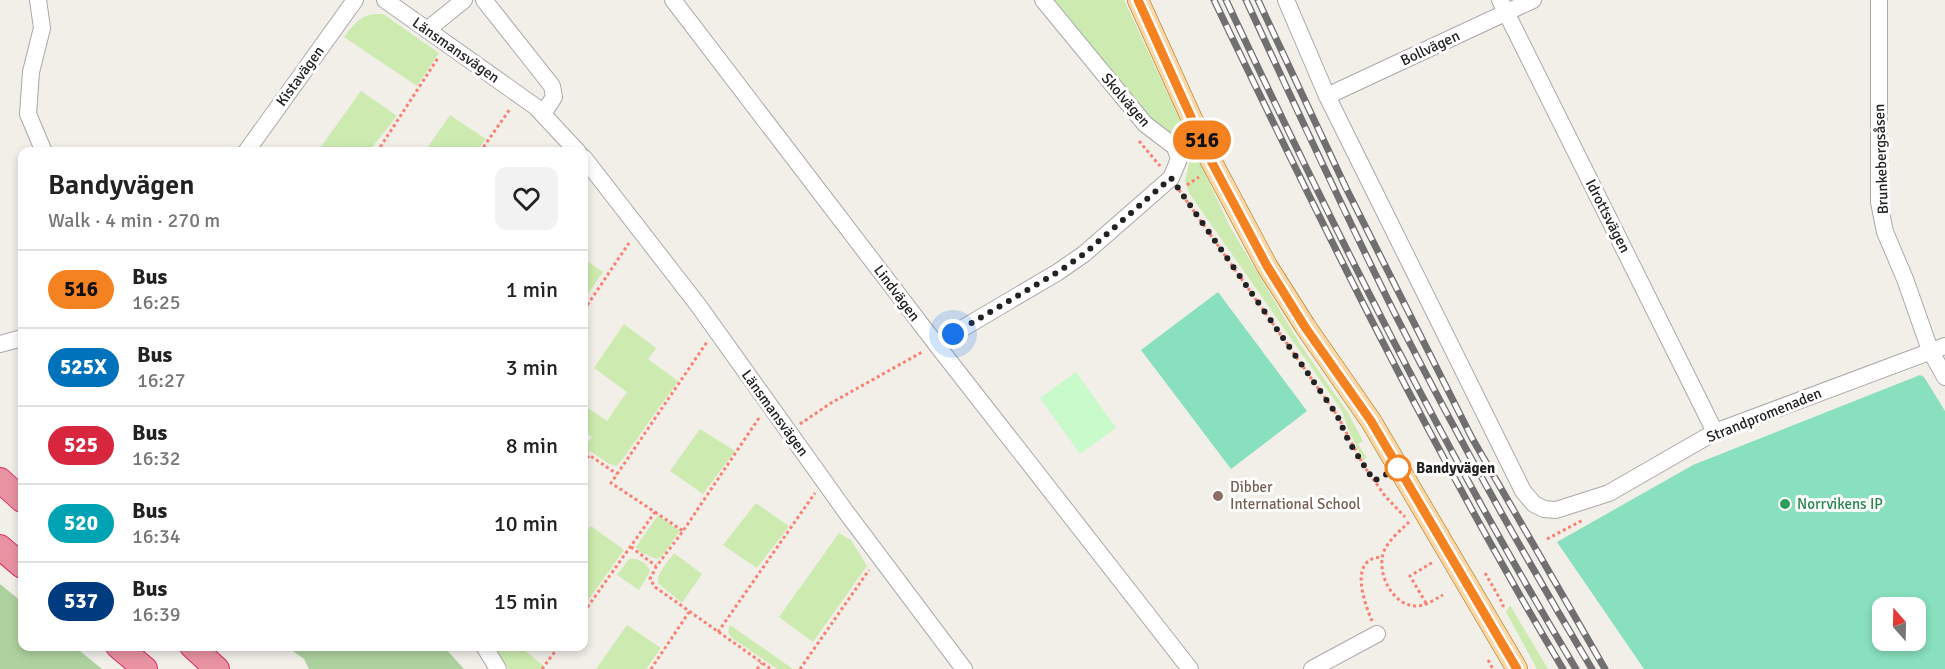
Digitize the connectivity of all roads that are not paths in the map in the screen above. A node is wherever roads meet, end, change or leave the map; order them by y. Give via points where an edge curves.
1 (38, 0) edge
2 (355, 0) edge
3 (385, 0) edge
4 (464, 0) edge
5 (484, 0) edge
6 (673, 0) edge
7 (1043, 0) edge
8 (1138, 0) edge
9 (1286, 0) edge
10 (1533, 0) edge
11 (1879, 0) edge
12 (1503, 6) edge
13 (427, 30) junction
14 (1327, 96) junction
15 (543, 114) junction
16 (42, 147) edge
17 (250, 147) edge
18 (573, 147) edge
19 (588, 163) edge
20 (18, 339) edge
21 (0, 344) edge
22 (936, 344) junction
23 (1937, 348) edge
24 (1945, 377) edge
25 (1715, 432) junction
26 (0, 480) edge
27 (18, 496) edge
28 (0, 548) edge
29 (18, 563) edge
30 (1377, 634) road end
31 (124, 651) edge
32 (197, 651) edge
33 (486, 651) edge
34 (145, 669) edge
35 (217, 669) edge
36 (498, 669) edge
37 (964, 669) edge
38 (1190, 669) edge
39 (1312, 669) edge
40 (1517, 669) edge

1 - 16 street via 42,28 31,72 28,114
2 - 17 street, Kistavägen
3 - 13 street, Länsmansvägen
4 - 13 street
5 - 15 street via 552,87 554,97
6 - 22 street, Lindvägen
7 - 22 street, Skolvägen via 1145,124 1175,147 1179,159 1171,178 1084,254
8 - 40 main road via 1210,159 1267,266 1371,421
9 - 14 street
10 - 12 street, Bollvägen
11 - 23 street, Brunkebergsåsen via 1879,202 1885,232
12 - 14 street, Bollvägen
12 - 25 street, Idrottsvägen
13 - 15 street, Länsmansvägen
14 - 25 street, Strandpromenaden via 1523,491 1534,504 1556,510 1609,493
15 - 18 street, Länsmansvägen
19 - 37 street, Länsmansvägen via 716,330
20 - 21 street
22 - 38 street, Lindvägen
23 - 24 street, Brunkebergsåsen
23 - 25 street, Strandpromenaden
26 - 27 highway
28 - 29 highway
30 - 39 street
31 - 34 highway
32 - 35 highway
33 - 36 street

